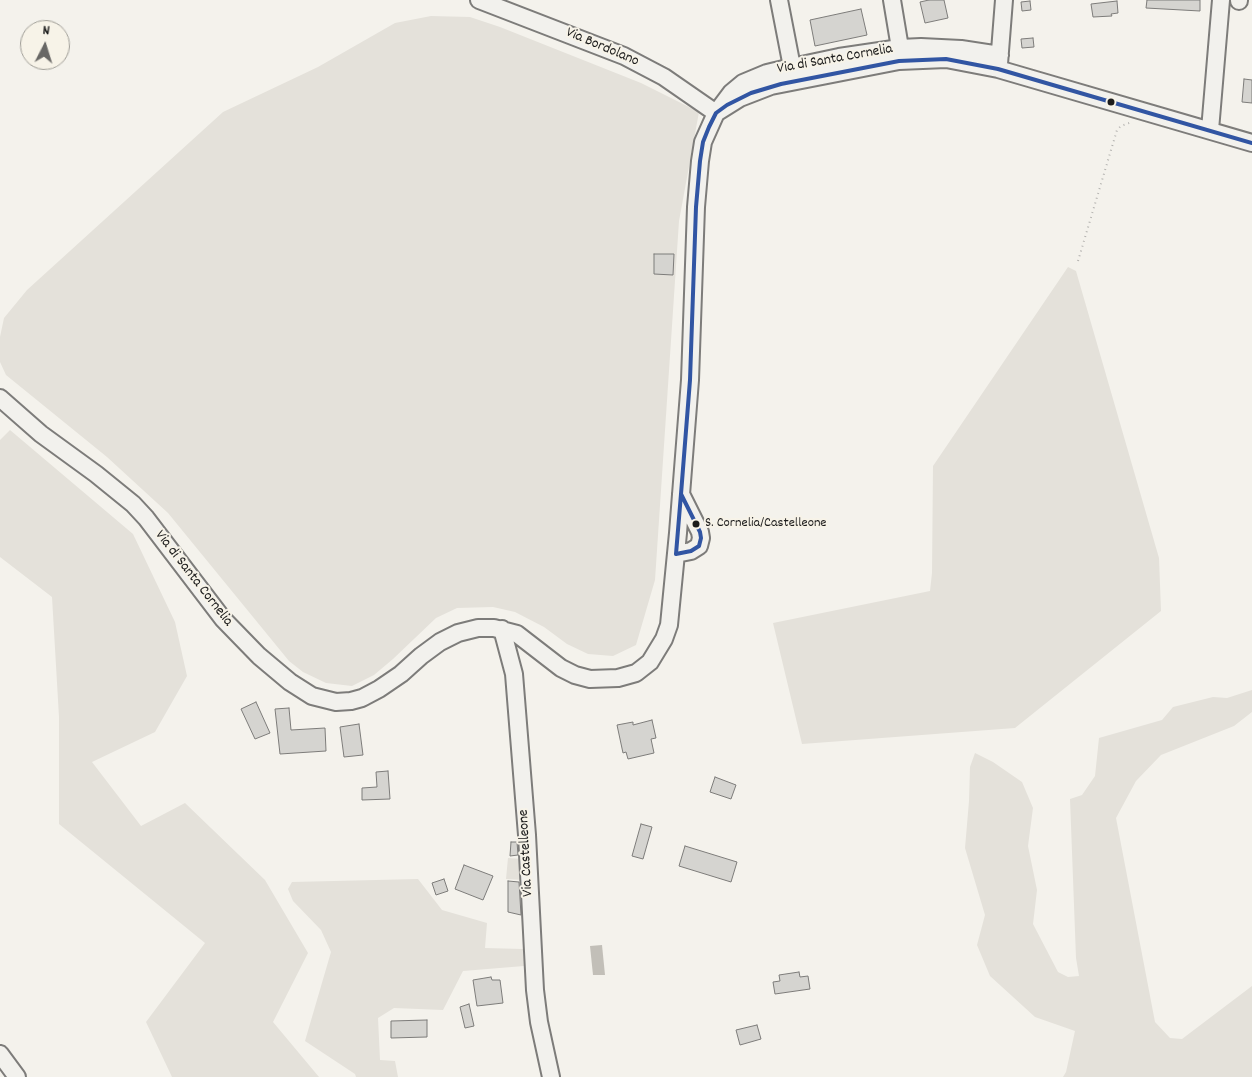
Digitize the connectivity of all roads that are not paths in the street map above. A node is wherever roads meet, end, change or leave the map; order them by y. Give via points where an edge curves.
1 (480, 0) edge
2 (779, 0) edge
3 (892, 0) edge
4 (1004, 0) edge
5 (1220, 0) edge
6 (900, 48) junction
7 (999, 62) junction
8 (792, 67) junction
9 (716, 113) junction
10 (1210, 130) junction
11 (1252, 143) edge
12 (0, 398) edge
13 (681, 494) junction
14 (676, 554) junction
15 (502, 629) junction
16 (0, 1054) edge
17 (16, 1077) edge
18 (551, 1077) edge

1 - 9 street, Via Bordolano via 624,56 664,77
2 - 8 street
3 - 6 street
4 - 7 street
5 - 10 street
6 - 7 street, Via di Santa Cornelia via 954,49
6 - 8 street, Via di Santa Cornelia
7 - 9 street, Via di Santa Cornelia via 899,61 771,86 740,98
7 - 10 street, Via di Santa Cornelia
8 - 9 street, Via di Santa Cornelia via 768,72 743,83
9 - 13 street, Via di Santa Cornelia via 703,142 700,161
10 - 11 street, Via di Santa Cornelia
12 - 15 street, Via di Santa Cornelia via 41,434 133,504 223,619 259,656 312,696 336,702 362,698 390,682 431,648 450,637 471,629
13 - 14 street, Via di Santa Cornelia
13 - 14 street via 701,538 699,546
14 - 15 street, Via di Santa Cornelia via 667,631 654,658 636,673 604,680 575,675 523,638
15 - 18 street, Via Castelleone via 514,674 535,990
16 - 17 street

